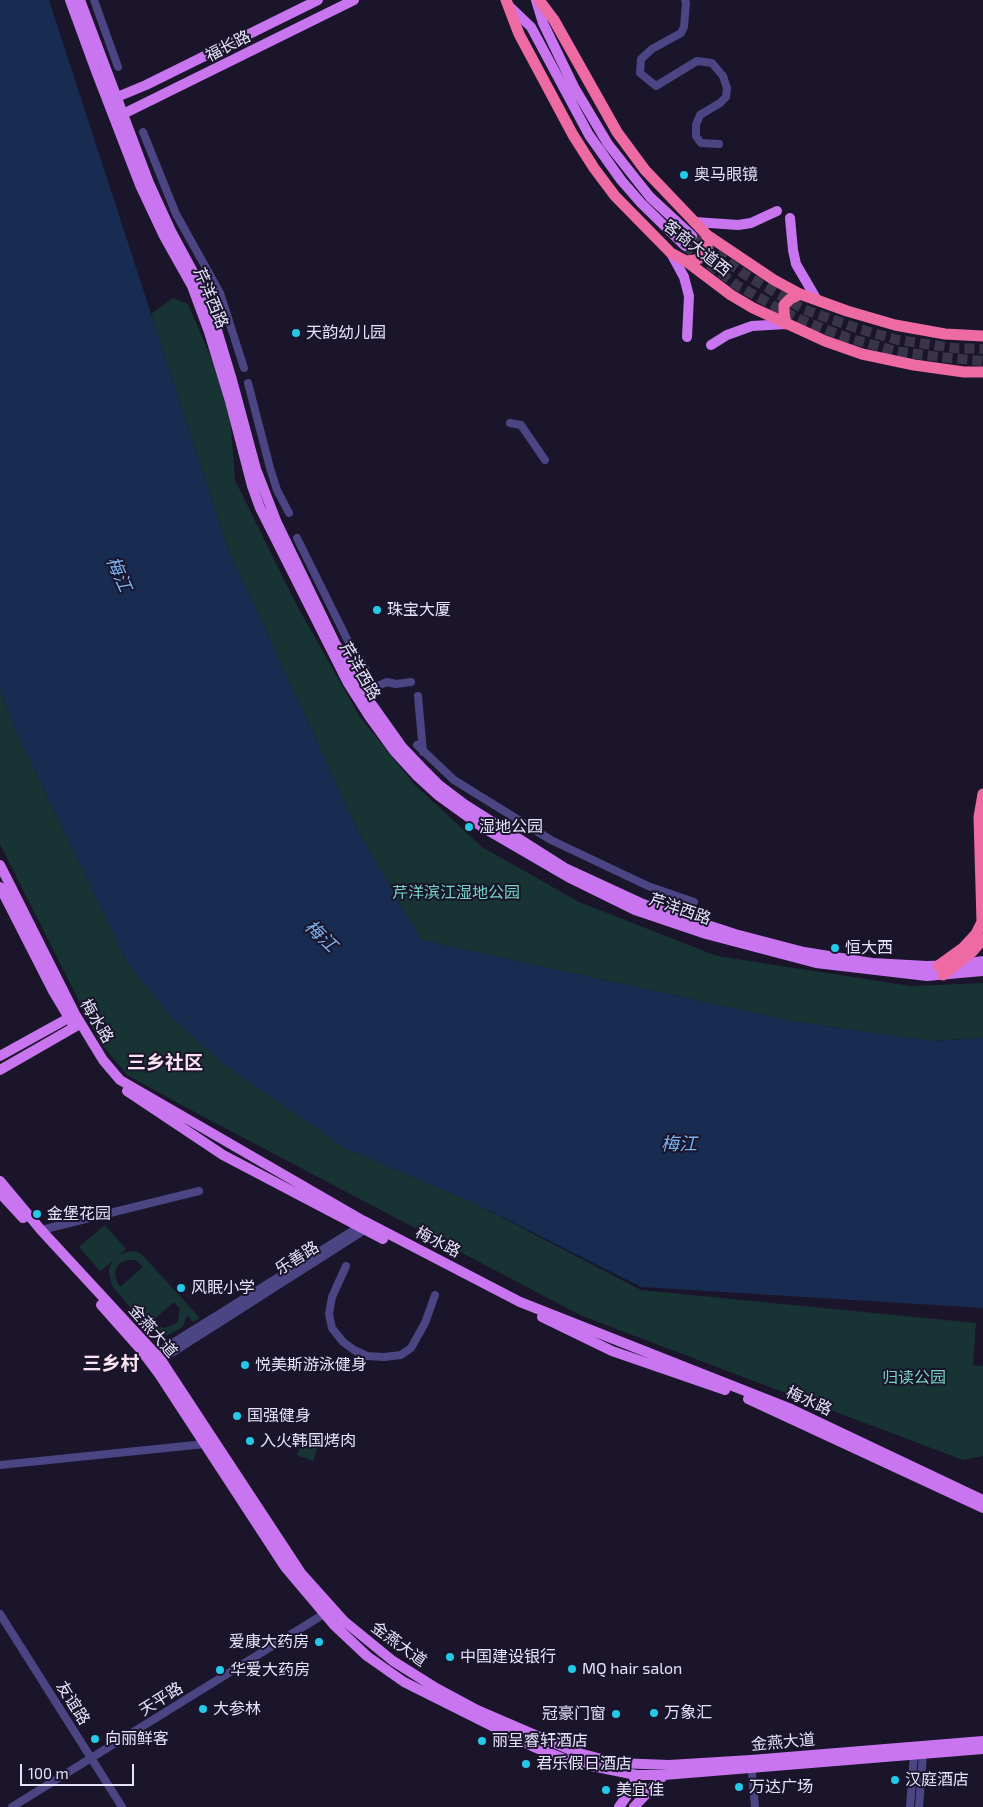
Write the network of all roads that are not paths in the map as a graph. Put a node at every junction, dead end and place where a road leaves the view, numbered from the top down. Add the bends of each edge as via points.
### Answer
1 (70, 0) edge
2 (80, 0) edge
3 (94, 0) edge
4 (318, 0) edge
5 (354, 0) edge
6 (537, 0) edge
7 (685, 0) edge
8 (507, 3) edge
9 (118, 67) dead end
10 (111, 99) junction
11 (118, 116) junction
12 (143, 132) dead end
13 (718, 144) dead end
14 (777, 211) dead end
15 (790, 218) dead end
16 (696, 222) junction
17 (707, 234) junction
18 (692, 236) tunnel mouth
19 (685, 246) tunnel mouth
20 (671, 253) junction
21 (686, 261) junction
22 (800, 294) junction
23 (817, 300) junction
24 (786, 324) junction
25 (983, 336) edge
26 (687, 337) dead end
27 (711, 345) dead end
28 (244, 368) dead end
29 (983, 372) edge
30 (248, 383) dead end
31 (510, 423) dead end
32 (545, 460) dead end
33 (288, 513) dead end
34 (297, 538) dead end
35 (411, 682) dead end
36 (363, 692) junction
37 (418, 696) dead end
38 (417, 746) dead end
39 (423, 752) junction
40 (983, 794) edge
41 (0, 865) edge
42 (0, 887) edge
43 (694, 902) dead end
44 (983, 939) edge
45 (983, 961) edge
46 (957, 965) junction
47 (941, 970) junction
48 (983, 971) edge
49 (72, 1016) junction
50 (78, 1026) junction
51 (0, 1056) edge
52 (0, 1070) edge
53 (0, 1181) edge
54 (199, 1191) dead end
55 (0, 1193) edge
56 (365, 1226) junction
57 (40, 1230) junction
58 (346, 1266) dead end
59 (435, 1296) dead end
60 (158, 1357) junction
61 (205, 1444) junction
62 (0, 1465) edge
63 (983, 1500) edge
64 (983, 1508) edge
65 (0, 1614) edge
66 (324, 1614) junction
67 (983, 1741) edge
68 (983, 1749) edge
69 (918, 1754) junction
70 (92, 1759) junction
71 (752, 1772) dead end
72 (636, 1775) junction
73 (664, 1775) junction
74 (12, 1807) edge
75 (122, 1807) edge
76 (619, 1807) edge
77 (634, 1807) edge
78 (755, 1807) edge
79 (910, 1807) edge
80 (919, 1807) edge

1 - 10 main road, 芹洋西路
2 - 10 main road, 芹洋西路
3 - 9 street
4 - 10 main road, 福长路
5 - 11 main road, 福长路
6 - 16 highway via 554,20 617,132 645,170
6 - 18 main road via 543,23 574,87 608,144 650,197
7 - 13 street via 681,33 641,59 640,73 656,86 697,61 712,62 723,76 726,97 700,116 696,136 701,144
8 - 19 main road via 531,27 585,128 621,180
8 - 20 highway, 客商大道西 via 519,34 573,136 615,196
10 - 11 main road, 芹洋西路
11 - 36 main road, 芹洋西路 via 210,307 265,496 276,523
11 - 47 main road, 芹洋西路 via 151,211 192,286 203,315 252,486 267,525 348,683 390,745 416,775 482,827 568,878 635,910 706,934 816,963 927,976
12 - 28 street via 176,214 220,293
14 - 16 main road via 751,223 738,225
15 - 23 main road via 796,264
16 - 17 highway
17 - 21 highway via 707,250 696,260
17 - 22 highway
20 - 21 highway, 客商大道西
20 - 26 main road via 684,277 689,296
21 - 24 highway, 客商大道西 via 730,295
22 - 23 highway
22 - 24 highway via 784,305
23 - 25 highway via 895,325 945,334
24 - 27 main road via 752,326 726,334
24 - 29 highway, 客商大道西 via 862,354 930,367
30 - 33 street via 270,468
31 - 32 street via 521,425
34 - 36 street via 366,670
35 - 36 street via 387,682
36 - 47 main road, 芹洋西路 via 402,747 439,785 565,868 643,904 735,934 804,952
37 - 39 street
38 - 39 street
39 - 43 street via 454,780 551,840 648,886
40 - 47 highway via 979,817 982,922 976,934
41 - 49 main road, 梅水路
42 - 49 main road, 梅水路 via 53,991
44 - 46 highway
45 - 46 main road
46 - 47 highway
47 - 48 main road, 芹洋西路
49 - 50 main road, 梅水路
49 - 51 main road
50 - 52 main road
50 - 56 main road, 梅水路 via 120,1080
53 - 57 main road, 金燕大道
54 - 57 street
55 - 61 main road, 金燕大道 via 141,1350
56 - 60 street, 乐善路
56 - 63 main road, 梅水路 via 520,1302 791,1408
56 - 64 main road, 梅水路 via 612,1352 745,1397
57 - 60 main road, 金燕大道
58 - 59 street via 332,1296 329,1314 332,1328 343,1342 367,1356 401,1355 411,1348
60 - 67 main road, 金燕大道 via 301,1574 324,1600 393,1661 475,1709 575,1752 616,1762 663,1765
61 - 62 street
61 - 66 main road, 金燕大道 via 285,1567
65 - 70 street, 友谊路
66 - 70 street, 天平路
66 - 72 main road, 金燕大道 via 367,1656 404,1682 534,1747 572,1762
68 - 69 main road, 金燕大道
69 - 73 main road, 金燕大道
69 - 79 street
69 - 80 street
70 - 74 street, 天平路
70 - 75 street, 友谊路
71 - 78 street
72 - 73 main road, 金燕大道
72 - 76 main road via 631,1790
73 - 77 main road

